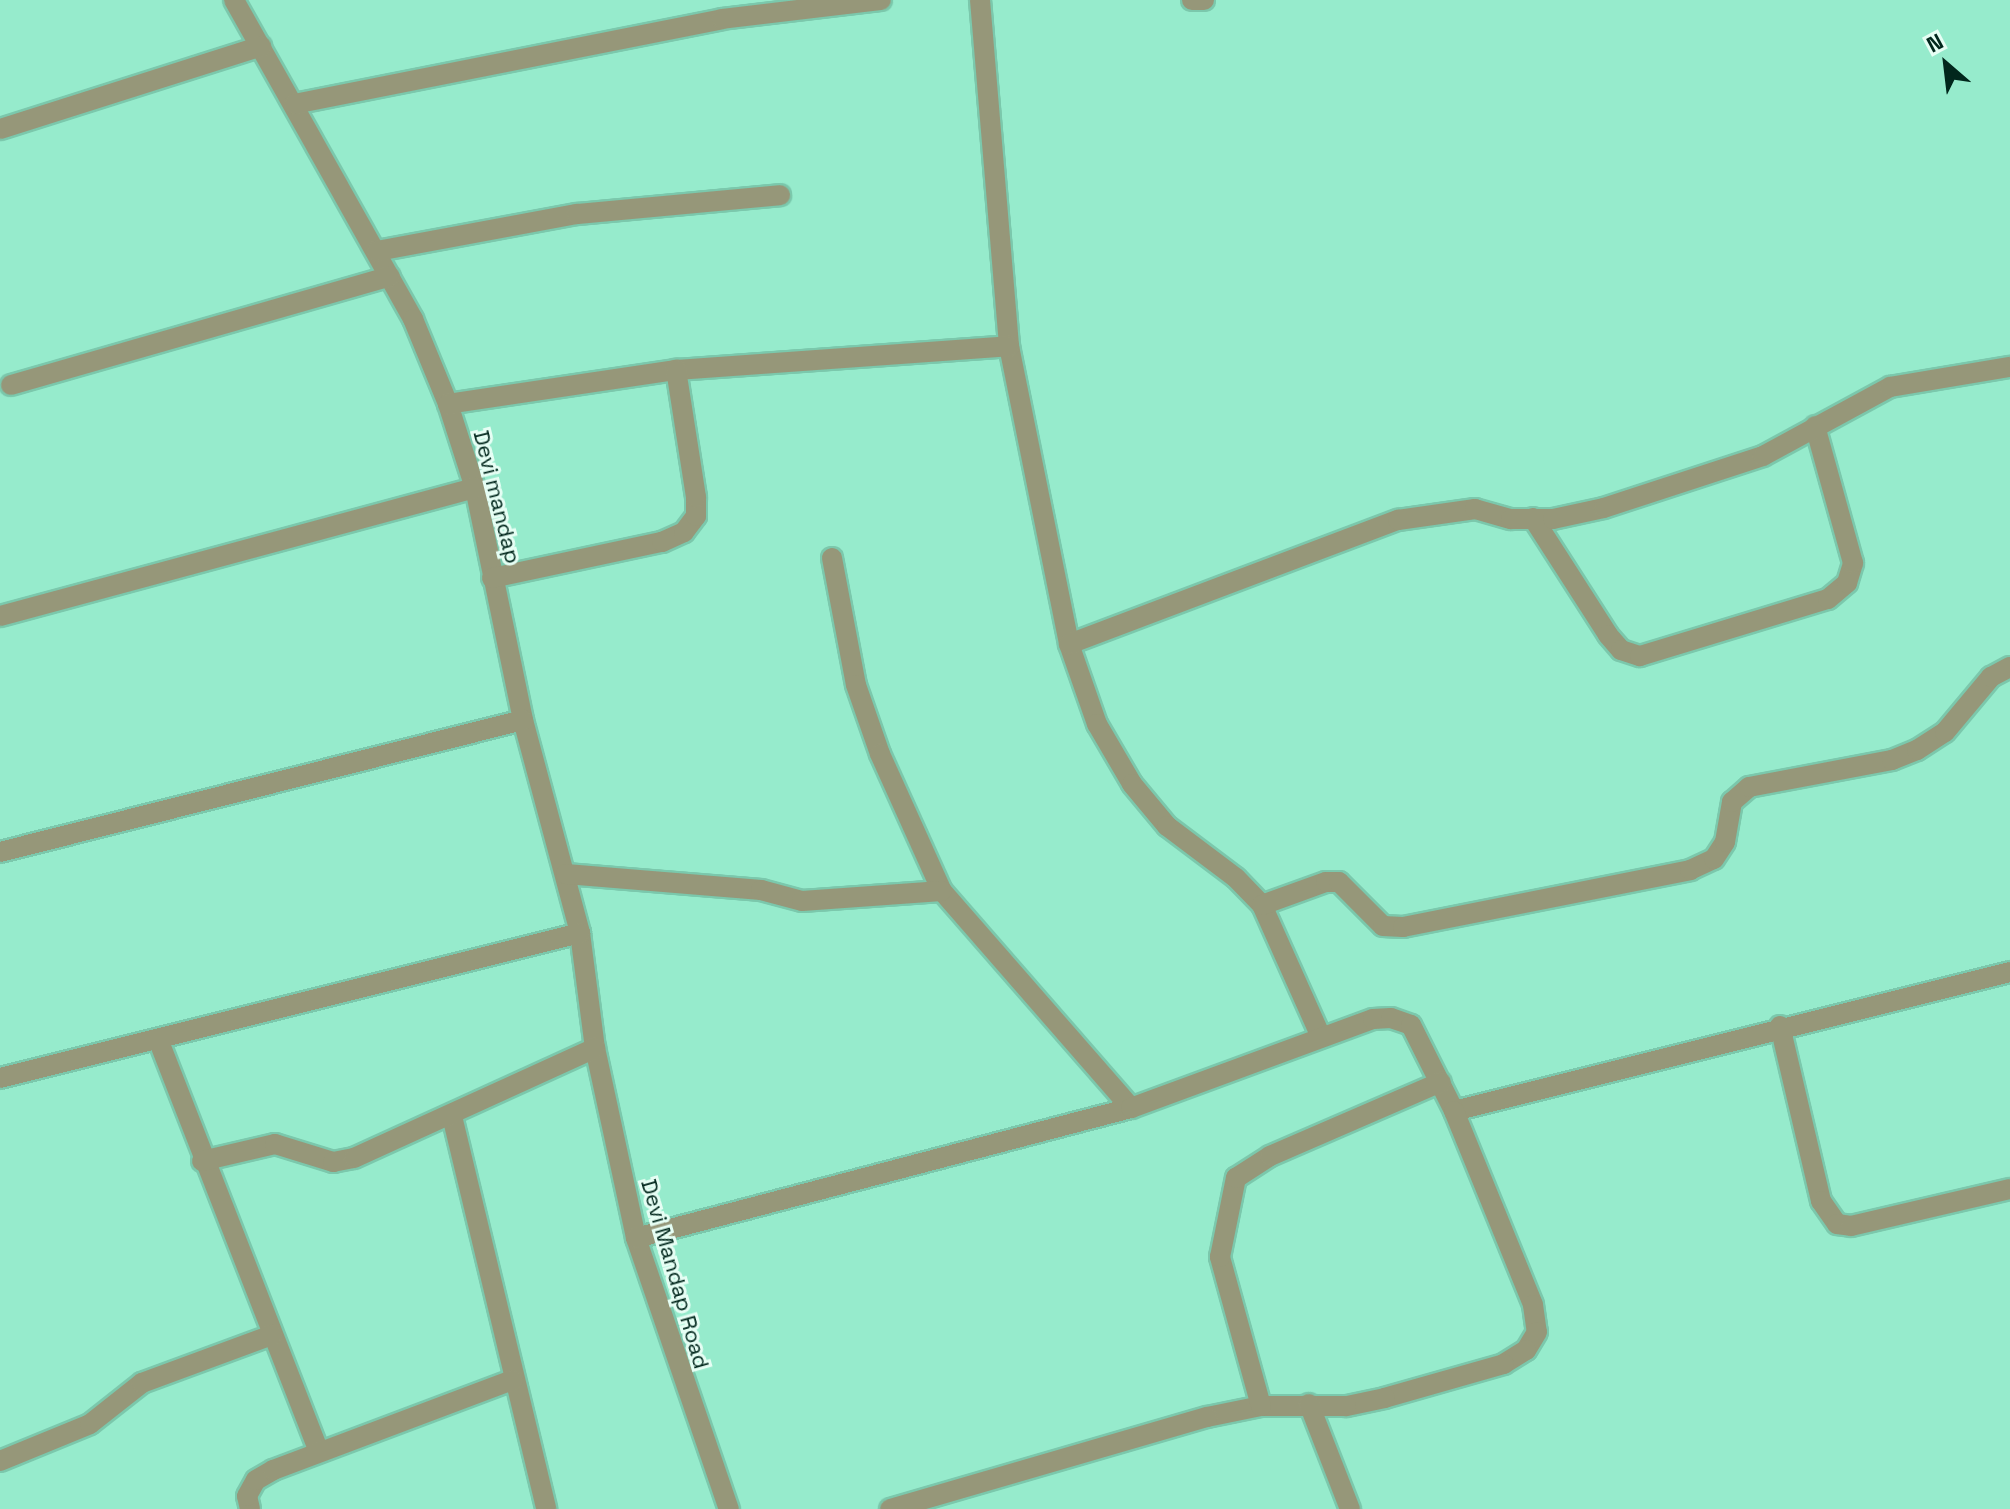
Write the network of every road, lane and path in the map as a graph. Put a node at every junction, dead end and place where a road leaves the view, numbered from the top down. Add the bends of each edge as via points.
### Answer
1 (234, 0) edge
2 (881, 0) edge
3 (980, 0) edge
4 (1192, 0) edge
5 (1204, 0) edge
6 (261, 46) junction
7 (294, 104) junction
8 (0, 129) edge
9 (780, 195) dead end
10 (377, 251) junction
11 (390, 276) junction
12 (1009, 346) junction
13 (2010, 367) edge
14 (676, 370) junction
15 (11, 385) dead end
16 (448, 404) junction
17 (1815, 426) junction
18 (475, 488) junction
19 (1533, 518) junction
20 (832, 558) dead end
21 (492, 578) junction
22 (0, 616) edge
23 (1069, 644) junction
24 (2010, 667) edge
25 (523, 720) junction
26 (0, 852) edge
27 (566, 874) junction
28 (942, 891) junction
29 (1262, 905) junction
30 (580, 933) junction
31 (2010, 972) edge
32 (1780, 1026) junction
33 (1321, 1037) junction
34 (158, 1039) junction
35 (595, 1048) junction
36 (1, 1075) edge
37 (1441, 1082) junction
38 (1131, 1108) junction
39 (1454, 1111) junction
40 (452, 1116) junction
41 (202, 1161) junction
42 (2010, 1189) edge
43 (636, 1238) junction
44 (272, 1335) junction
45 (513, 1380) junction
46 (1309, 1404) junction
47 (1261, 1406) junction
48 (319, 1452) junction
49 (0, 1461) edge
50 (250, 1509) edge
51 (546, 1509) edge
52 (729, 1509) edge
53 (890, 1509) edge
54 (1350, 1509) edge

1 - 6 street, Devi mandap
2 - 7 street via 722,19
3 - 12 street
4 - 5 street
6 - 7 street, Devi mandap
6 - 8 street
7 - 10 street, Devi mandap
9 - 10 street via 577,214
10 - 11 street, Devi mandap
11 - 15 street
11 - 16 street, Devi mandap
12 - 14 street
12 - 23 street
13 - 17 street via 1890,387
14 - 16 street
14 - 21 street via 696,497 696,516 684,532 662,542
16 - 18 street, Devi mandap
17 - 19 street via 1725,471 1604,508
17 - 19 street via 1853,563 1847,583 1828,599 1640,656 1621,650 1608,635
18 - 21 street, Devi mandap
18 - 22 street
19 - 23 street via 1475,509 1398,520
20 - 28 street via 856,685 880,754
21 - 25 street, Devi mandap
23 - 29 street via 1097,724 1132,784 1167,826 1236,878
24 - 29 street via 1991,677 1945,732 1917,750 1892,760 1749,787 1732,802 1725,842 1714,859 1690,870 1403,927 1383,926 1339,882
25 - 26 street
25 - 27 street, Devi mandap
27 - 28 street via 745,888 802,901
27 - 30 street, Devi mandap
28 - 38 street
29 - 33 street
30 - 34 street
30 - 35 street, Devi mandap
31 - 32 street
32 - 39 street
32 - 42 street via 1821,1201 1837,1224 1851,1226
33 - 37 street via 1373,1019 1411,1025
33 - 38 street
34 - 36 street
34 - 41 street
35 - 40 street
35 - 43 street, Devi Mandap Road
37 - 39 street
37 - 47 street via 1270,1156 1236,1178 1220,1257
38 - 43 street
39 - 46 street via 1533,1305 1537,1332 1526,1350 1504,1364 1346,1406
40 - 41 street via 333,1162 275,1144
40 - 45 street
41 - 44 street
43 - 52 street, Devi Mandap Road
44 - 48 street
44 - 49 street via 142,1383 90,1424
45 - 48 street
45 - 51 street
46 - 47 street
46 - 54 street
47 - 53 street
48 - 50 street via 256,1480 247,1496

